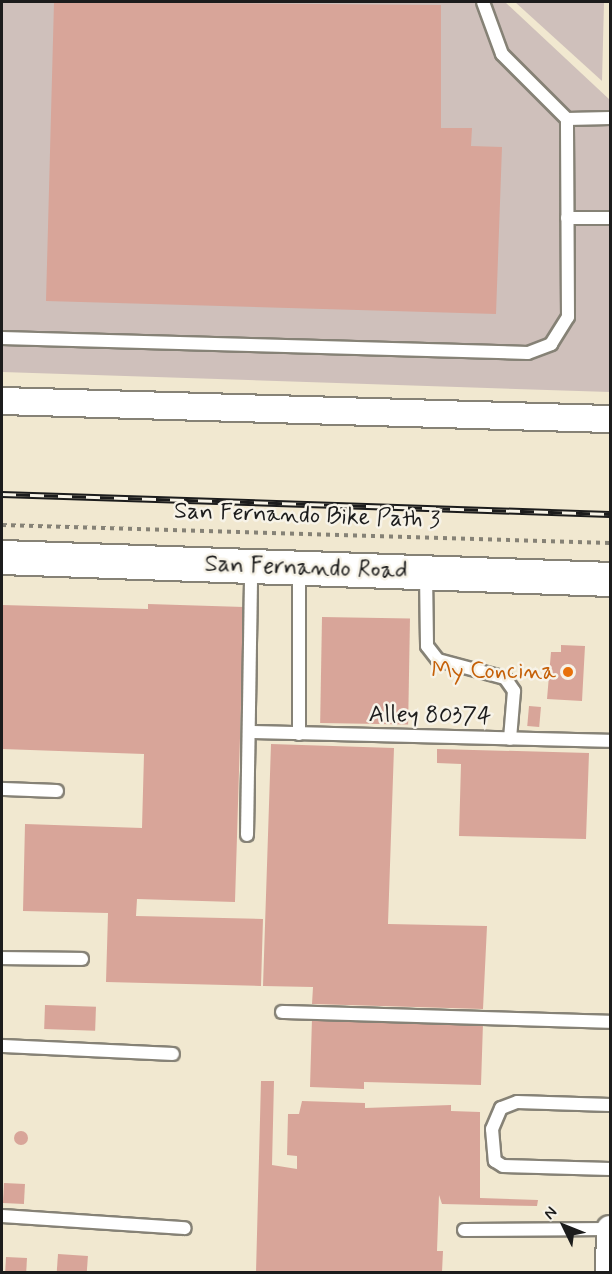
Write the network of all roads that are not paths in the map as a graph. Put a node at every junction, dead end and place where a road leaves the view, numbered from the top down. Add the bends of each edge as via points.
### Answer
1 (483, 2) edge
2 (610, 118) edge
3 (567, 119) junction
4 (567, 218) junction
5 (610, 218) edge
6 (2, 338) edge
7 (2, 401) edge
8 (610, 419) edge
9 (2, 557) edge
10 (251, 566) junction
11 (299, 568) junction
12 (426, 572) junction
13 (610, 579) edge
14 (249, 732) junction
15 (299, 734) junction
16 (510, 739) junction
17 (610, 741) edge
18 (2, 789) edge
19 (57, 791) dead end
20 (247, 835) dead end
21 (2, 958) edge
22 (82, 959) dead end
23 (282, 1012) dead end
24 (610, 1022) edge
25 (2, 1046) edge
26 (173, 1054) dead end
27 (610, 1105) edge
28 (610, 1169) edge
29 (2, 1216) edge
30 (185, 1228) dead end
31 (610, 1229) edge
32 (464, 1230) dead end
33 (609, 1272) edge

1 - 3 lane via 502,54
2 - 3 lane
3 - 4 lane
4 - 5 lane
4 - 6 lane via 568,317 551,344 528,353
7 - 8 street
9 - 10 main road, San Fernando Road
10 - 11 main road, San Fernando Road
10 - 14 lane
11 - 12 main road, San Fernando Road
11 - 15 lane
12 - 13 main road, San Fernando Road
12 - 16 lane via 427,646 438,660 505,678 514,691
14 - 15 lane, Alley 80374
14 - 20 lane
15 - 16 lane, Alley 80374
16 - 17 lane, Alley 80374
18 - 19 lane
21 - 22 lane
23 - 24 lane
25 - 26 lane
27 - 28 lane via 517,1102 501,1108 492,1129 495,1161 503,1166
29 - 30 lane
31 - 32 lane
31 - 33 street

